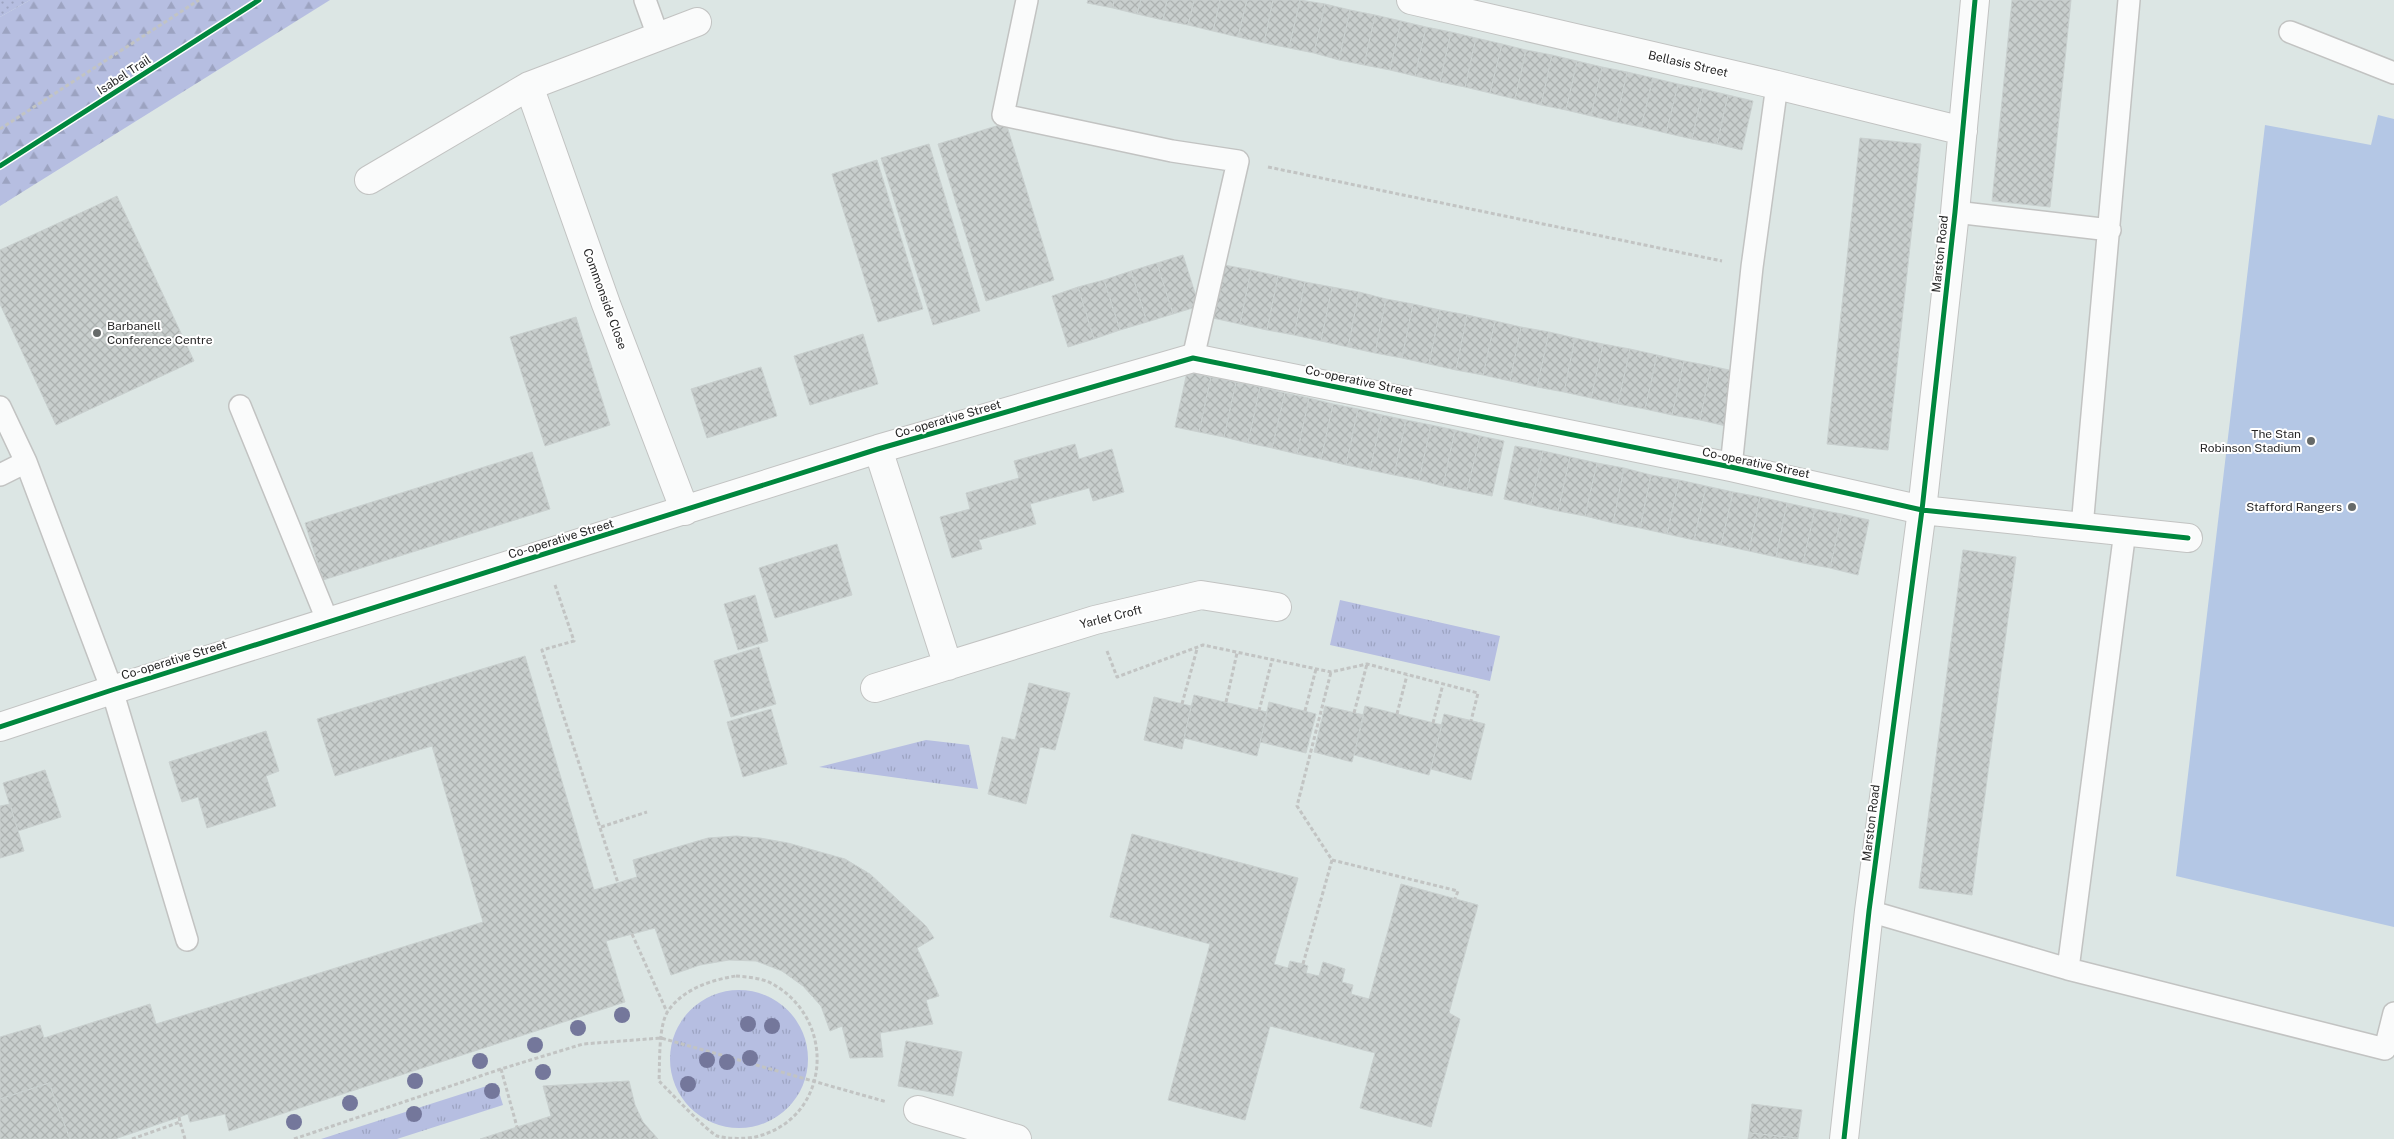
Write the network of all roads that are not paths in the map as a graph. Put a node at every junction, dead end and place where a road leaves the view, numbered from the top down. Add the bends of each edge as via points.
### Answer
1 (645, 0) edge
2 (1026, 0) edge
3 (1411, 0) edge
4 (1975, 0) edge
5 (2129, 0) edge
6 (698, 22) dead end
7 (2290, 32) dead end
8 (658, 36) junction
9 (2394, 73) edge
10 (1778, 85) junction
11 (529, 86) junction
12 (1963, 131) junction
13 (369, 180) dead end
14 (1955, 212) junction
15 (2110, 230) junction
16 (1193, 358) junction
17 (240, 406) dead end
18 (0, 407) edge
19 (878, 449) junction
20 (26, 462) junction
21 (1731, 467) junction
22 (0, 475) edge
23 (1922, 510) junction
24 (685, 511) junction
25 (2082, 527) junction
26 (2125, 531) junction
27 (2188, 538) dead end
28 (1277, 607) dead end
29 (328, 622) junction
30 (948, 666) junction
31 (875, 688) dead end
32 (112, 690) junction
33 (0, 727) edge
34 (1869, 911) junction
35 (187, 940) dead end
36 (2068, 969) junction
37 (2394, 1014) edge
38 (918, 1110) road end
39 (1017, 1139) edge
40 (1844, 1139) edge

1 - 8 lane
2 - 16 lane via 1002,115 1172,151 1238,161
3 - 10 street, Bellasis Street
4 - 12 street, Marston Road
5 - 15 lane
6 - 8 street
7 - 9 lane
8 - 11 street
10 - 12 street, Bellasis Street
10 - 21 lane via 1752,267
11 - 13 street
11 - 24 street, Commonside Close via 606,304
12 - 14 street, Marston Road
14 - 15 lane
14 - 23 street, Marston Road
15 - 25 lane
16 - 19 street, Co-operative Street
16 - 21 street, Co-operative Street
17 - 29 lane
18 - 20 lane
19 - 24 street, Co-operative Street
19 - 30 street
20 - 22 lane
20 - 32 lane
21 - 23 street, Co-operative Street
23 - 25 street
23 - 34 street, Marston Road
24 - 29 street, Co-operative Street
25 - 26 street
26 - 27 street
26 - 36 lane
28 - 30 street, Yarlet Croft via 1201,595 1095,620
29 - 32 street, Co-operative Street
30 - 31 street, Yarlet Croft
32 - 33 street, Co-operative Street
32 - 35 lane
34 - 36 lane
34 - 40 street, Marston Road
36 - 37 lane via 2385,1049
38 - 39 street

